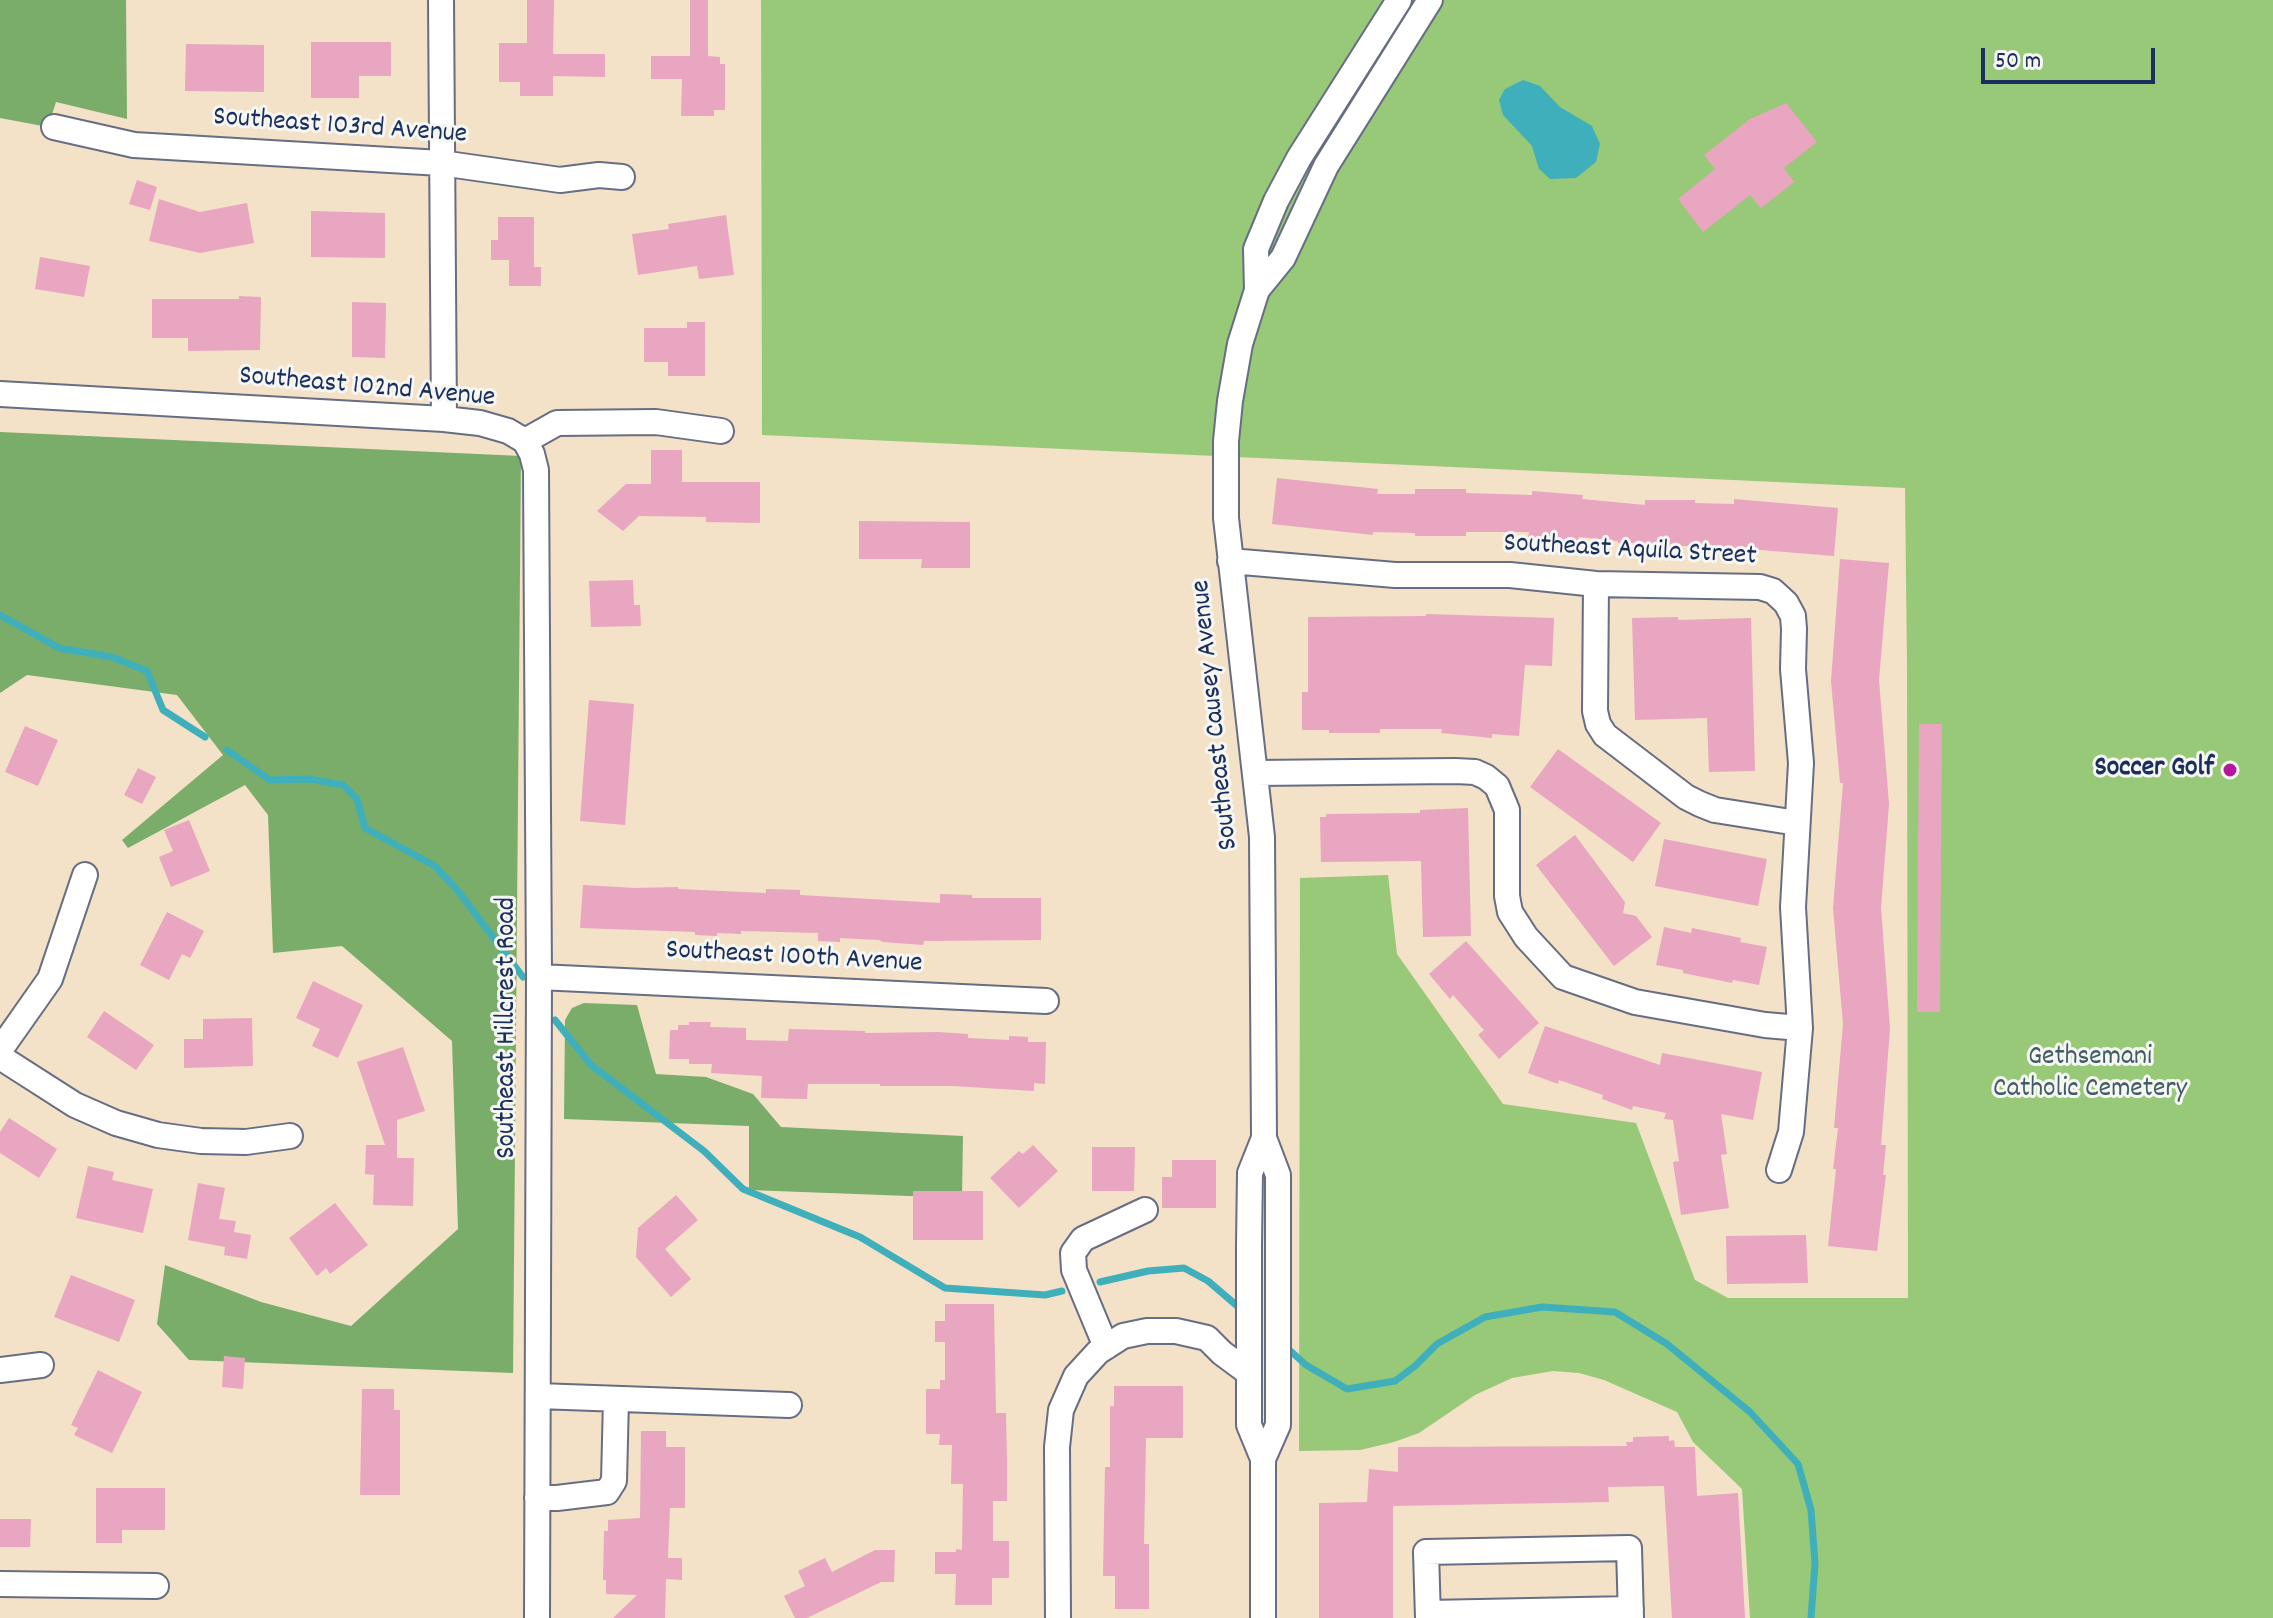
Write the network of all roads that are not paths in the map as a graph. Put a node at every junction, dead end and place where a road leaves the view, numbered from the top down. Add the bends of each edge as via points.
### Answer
1 (441, 0) edge
2 (1399, 0) edge
3 (1430, 0) edge
4 (54, 127) dead end
5 (441, 163) junction
6 (622, 177) dead end
7 (1257, 290) junction
8 (0, 394) edge
9 (444, 419) junction
10 (721, 431) dead end
11 (525, 441) junction
12 (1230, 561) junction
13 (1596, 584) junction
14 (1255, 773) junction
15 (1797, 823) junction
16 (85, 875) dead end
17 (539, 977) junction
18 (1046, 1001) dead end
19 (1800, 1028) junction
20 (0, 1050) edge
21 (0, 1057) edge
22 (290, 1136) dead end
23 (1264, 1138) junction
24 (1779, 1170) dead end
25 (1145, 1210) dead end
26 (1106, 1347) junction
27 (41, 1365) dead end
28 (0, 1370) edge
29 (1249, 1373) junction
30 (538, 1396) junction
31 (616, 1399) junction
32 (789, 1405) dead end
33 (1263, 1459) junction
34 (537, 1498) junction
35 (0, 1584) edge
36 (156, 1586) dead end
37 (1631, 1614) edge
38 (1428, 1615) edge
39 (537, 1618) edge
40 (1058, 1618) edge
41 (1263, 1618) edge

1 - 5 street
2 - 7 street, Southeast Causey Avenue via 1276,201 1256,249
3 - 7 street, Southeast Causey Avenue via 1326,166 1283,258
4 - 5 street, Southeast 103rd Avenue via 134,145
5 - 6 street, Southeast 103rd Avenue via 560,180
5 - 9 street
7 - 12 street, Southeast Causey Avenue via 1230,401 1225,484
8 - 9 street, Southeast 102nd Avenue
9 - 11 street, Southeast 102nd Avenue via 480,423
10 - 11 street, Southeast 102nd Avenue via 656,422 557,423
11 - 17 street, Southeast Hillcrest Road via 536,470
12 - 13 street, Southeast Aquila Street
12 - 14 street, Southeast Causey Avenue
13 - 15 street via 1595,711 1605,735 1700,804
13 - 15 street, Southeast Aquila Street via 1760,587 1786,603 1793,616 1801,763
14 - 19 street via 1455,771 1486,777 1497,786 1507,810 1510,912 1563,977 1635,1002
14 - 23 street, Southeast Causey Avenue via 1264,897
15 - 19 street, Southeast Aquila Street via 1793,907
16 - 20 street via 50,979
17 - 18 street, Southeast 100th Avenue
17 - 30 street, Southeast Hillcrest Road
19 - 24 street, Southeast Aquila Street via 1791,1132
21 - 22 street via 75,1105 158,1135 246,1142
23 - 29 street, Southeast Causey Avenue via 1250,1173
23 - 33 street, Southeast Causey Avenue via 1278,1175 1278,1425
25 - 26 street via 1083,1239 1073,1253 1074,1270
26 - 29 street via 1123,1336 1176,1331 1207,1338
26 - 40 street via 1076,1376 1061,1410
27 - 28 street
29 - 33 street, Southeast Causey Avenue via 1249,1425
30 - 31 street
30 - 34 street, Southeast Hillcrest Road
31 - 32 street
31 - 34 street via 614,1481 607,1492
33 - 41 street, Southeast Causey Avenue
34 - 39 street, Southeast Hillcrest Road
35 - 36 street
37 - 38 street
37 - 38 street via 1629,1548 1426,1552

